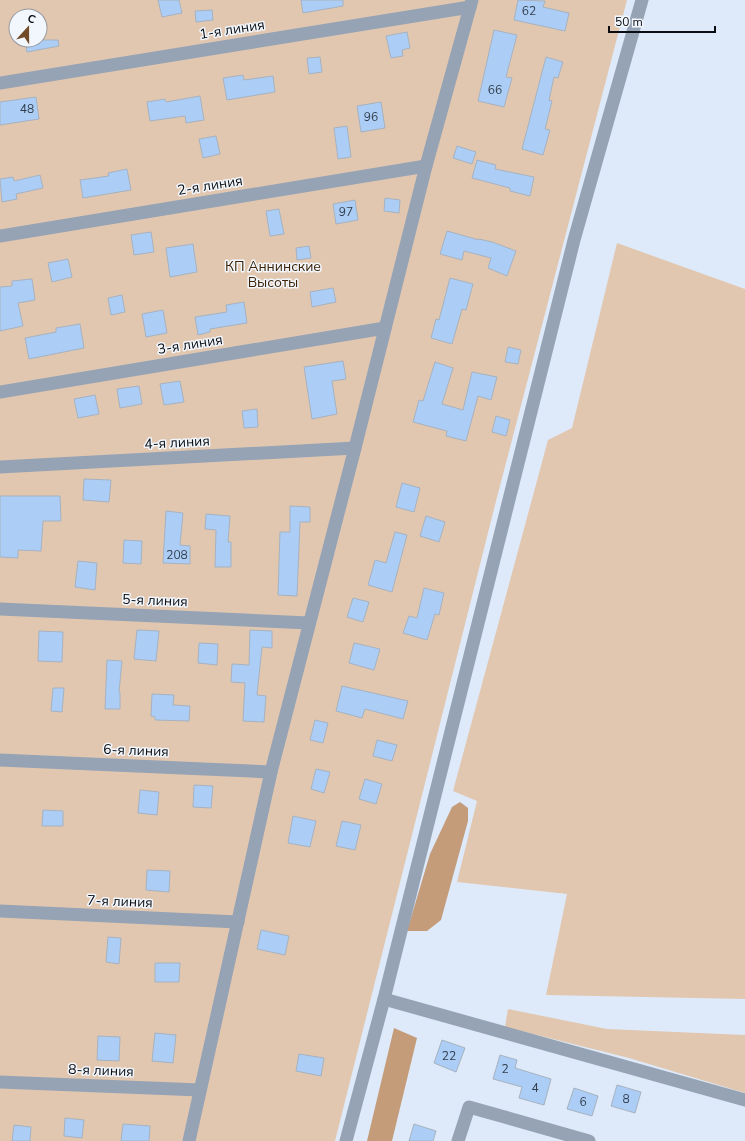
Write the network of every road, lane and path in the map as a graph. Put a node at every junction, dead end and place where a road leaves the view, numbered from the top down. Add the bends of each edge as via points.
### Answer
1 (642, 0) edge
2 (471, 4) edge
3 (0, 83) edge
4 (426, 166) junction
5 (0, 236) edge
6 (385, 328) junction
7 (0, 392) edge
8 (355, 448) junction
9 (0, 468) edge
10 (0, 609) edge
11 (309, 623) junction
12 (0, 760) edge
13 (271, 772) junction
14 (0, 912) edge
15 (238, 922) junction
16 (384, 999) junction
17 (0, 1082) edge
18 (200, 1090) junction
19 (745, 1100) edge
20 (189, 1141) edge
21 (346, 1141) edge
22 (458, 1141) edge
23 (589, 1141) edge

1 - 16 street via 574,240
2 - 3 street, 1-я линия
2 - 4 street
4 - 5 street, 2-я линия
4 - 6 street
6 - 7 street, 3-я линия
6 - 8 street
8 - 9 street, 4-я линия
8 - 11 street
10 - 11 street, 5-я линия
11 - 13 street
12 - 13 street, 6-я линия
13 - 15 street
14 - 15 street, 7-я линия
15 - 18 street
16 - 19 street
16 - 21 street
17 - 18 street, 8-я линия
18 - 20 street
22 - 23 street via 469,1107

